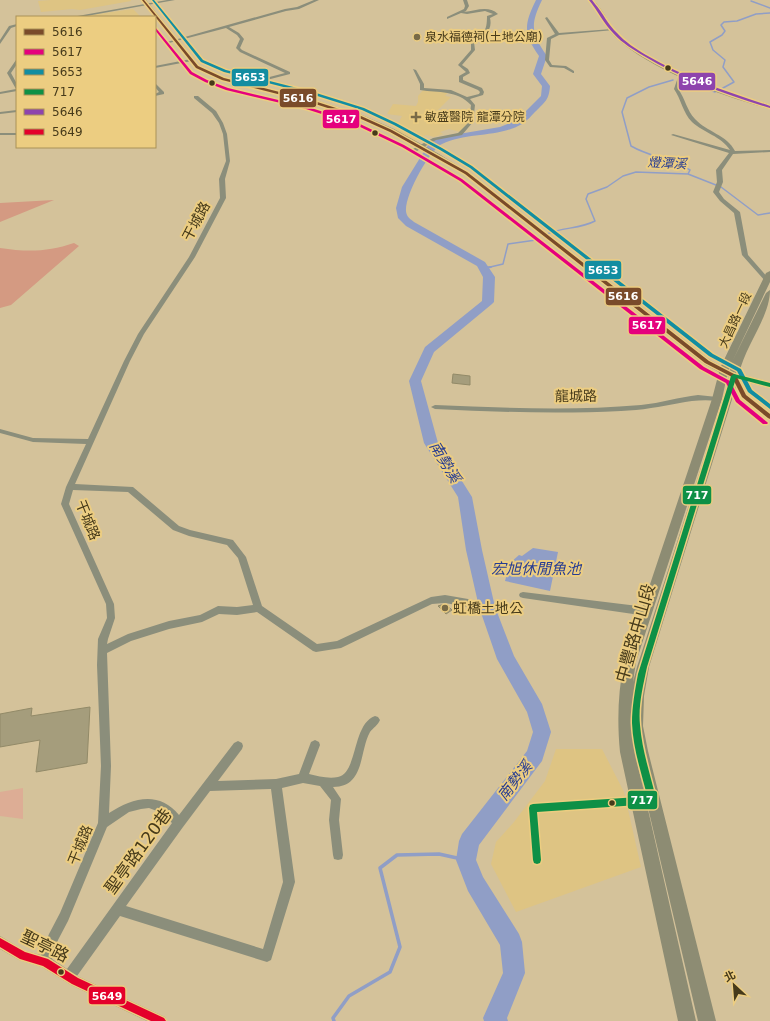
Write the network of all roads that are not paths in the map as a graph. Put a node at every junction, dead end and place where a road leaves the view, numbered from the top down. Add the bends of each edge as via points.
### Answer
1 (137, 0) edge
2 (173, 0) edge
3 (317, 0) edge
4 (465, 0) edge
5 (590, 0) edge
6 (143, 4) edge
7 (463, 12) junction
8 (79, 16) edge
9 (149, 16) edge
10 (152, 16) edge
11 (448, 18) dead end
12 (547, 18) dead end
13 (158, 24) edge
14 (16, 25) edge
15 (227, 27) junction
16 (612, 30) junction
17 (558, 34) junction
18 (172, 41) junction
19 (0, 43) edge
20 (188, 61) junction
21 (16, 62) edge
22 (156, 66) edge
23 (414, 70) dead end
24 (574, 72) dead end
25 (680, 75) junction
26 (156, 85) edge
27 (245, 85) junction
28 (16, 87) edge
29 (16, 89) edge
30 (0, 93) edge
31 (156, 95) edge
32 (196, 97) dead end
33 (467, 98) junction
34 (770, 107) edge
35 (16, 110) edge
36 (0, 113) edge
37 (0, 134) edge
38 (16, 134) edge
39 (673, 134) dead end
40 (420, 150) junction
41 (770, 151) edge
42 (733, 152) junction
43 (768, 276) edge
44 (770, 293) edge
45 (727, 375) junction
46 (770, 385) edge
47 (717, 399) junction
48 (435, 407) dead end
49 (770, 417) edge
50 (0, 431) edge
51 (92, 442) junction
52 (70, 487) junction
53 (523, 595) dead end
54 (468, 603) dead end
55 (258, 608) junction
56 (647, 612) junction
57 (103, 651) junction
58 (375, 720) dead end
59 (315, 745) dead end
60 (238, 746) dead end
61 (303, 778) junction
62 (323, 782) junction
63 (276, 784) junction
64 (208, 786) junction
65 (103, 823) junction
66 (179, 823) junction
67 (338, 855) dead end
68 (117, 909) junction
69 (0, 942) edge
70 (45, 962) junction
71 (69, 977) junction
72 (161, 1021) edge
73 (687, 1021) edge
74 (707, 1021) edge

1 - 6 main road
2 - 6 street
3 - 15 street via 298,8
4 - 7 street via 467,8
5 - 16 main road via 597,6
6 - 8 street
6 - 9 main road
6 - 10 main road
7 - 11 street
7 - 33 street via 490,10 496,14 488,17 485,34 472,42 473,50 460,65 468,73 461,76 461,81 482,92 481,95
12 - 17 street
13 - 18 main road
14 - 19 street via 10,27
15 - 18 street
15 - 27 street via 242,39 238,48 241,51 288,73
16 - 17 street
16 - 25 main road via 644,55
17 - 24 street via 549,38 547,60 551,66
18 - 20 main road
20 - 22 street
20 - 27 main road via 208,75
20 - 40 main road via 190,68 219,83 340,114
21 - 28 street via 9,73
23 - 33 street via 422,89 451,91
25 - 34 main road
25 - 42 street via 676,89 682,96 688,113 698,124 723,139
26 - 31 street via 162,93
27 - 40 main road via 373,122
29 - 30 street
32 - 51 street, 干城路 via 214,112 222,123 225,134 228,161 222,179 223,198 192,257 141,334 108,400
33 - 40 street via 473,105 471,122 460,134 435,138
35 - 36 street
37 - 38 street
39 - 42 street
40 - 45 main road via 515,216 700,364
41 - 42 street
42 - 43 street via 718,170 719,186 716,192 737,212 745,255
43 - 45 main road, 大昌路一段
44 - 45 main road, 大昌路一段 via 737,362
45 - 46 main road
45 - 47 main road, 中豐路中山段
45 - 49 street via 744,396
45 - 74 main road, 中豐路中山段 via 729,396 643,667 637,696 636,726
47 - 48 street, 龍城路 via 705,396 643,407 590,410
47 - 56 main road, 中豐路中山段
50 - 51 street via 33,440
51 - 52 street, 干城路
52 - 55 street via 130,489 176,528 230,542 242,557
52 - 57 street, 干城路 via 65,504 67,510 110,604 111,618 103,639
53 - 56 street
54 - 55 street via 445,599 431,601 338,645 316,648
55 - 57 street via 218,610 202,618 128,638
56 - 73 main road, 中豐路中山段 via 630,662 624,694 624,723 627,752
57 - 65 street, 干城路 via 106,766
58 - 62 street via 366,730 351,775 340,782
59 - 61 street
60 - 64 street, 聖亭路120巷
61 - 62 street
61 - 63 street
62 - 67 street via 336,799 334,820
63 - 64 street
63 - 68 street via 289,882 267,956
64 - 66 street, 聖亭路120巷
65 - 66 street via 137,803 161,807
65 - 70 street, 干城路
66 - 68 street, 聖亭路120巷
68 - 71 street, 聖亭路120巷
69 - 70 street, 聖亭路 via 24,956
70 - 71 street, 聖亭路
71 - 72 street, 聖亭路

